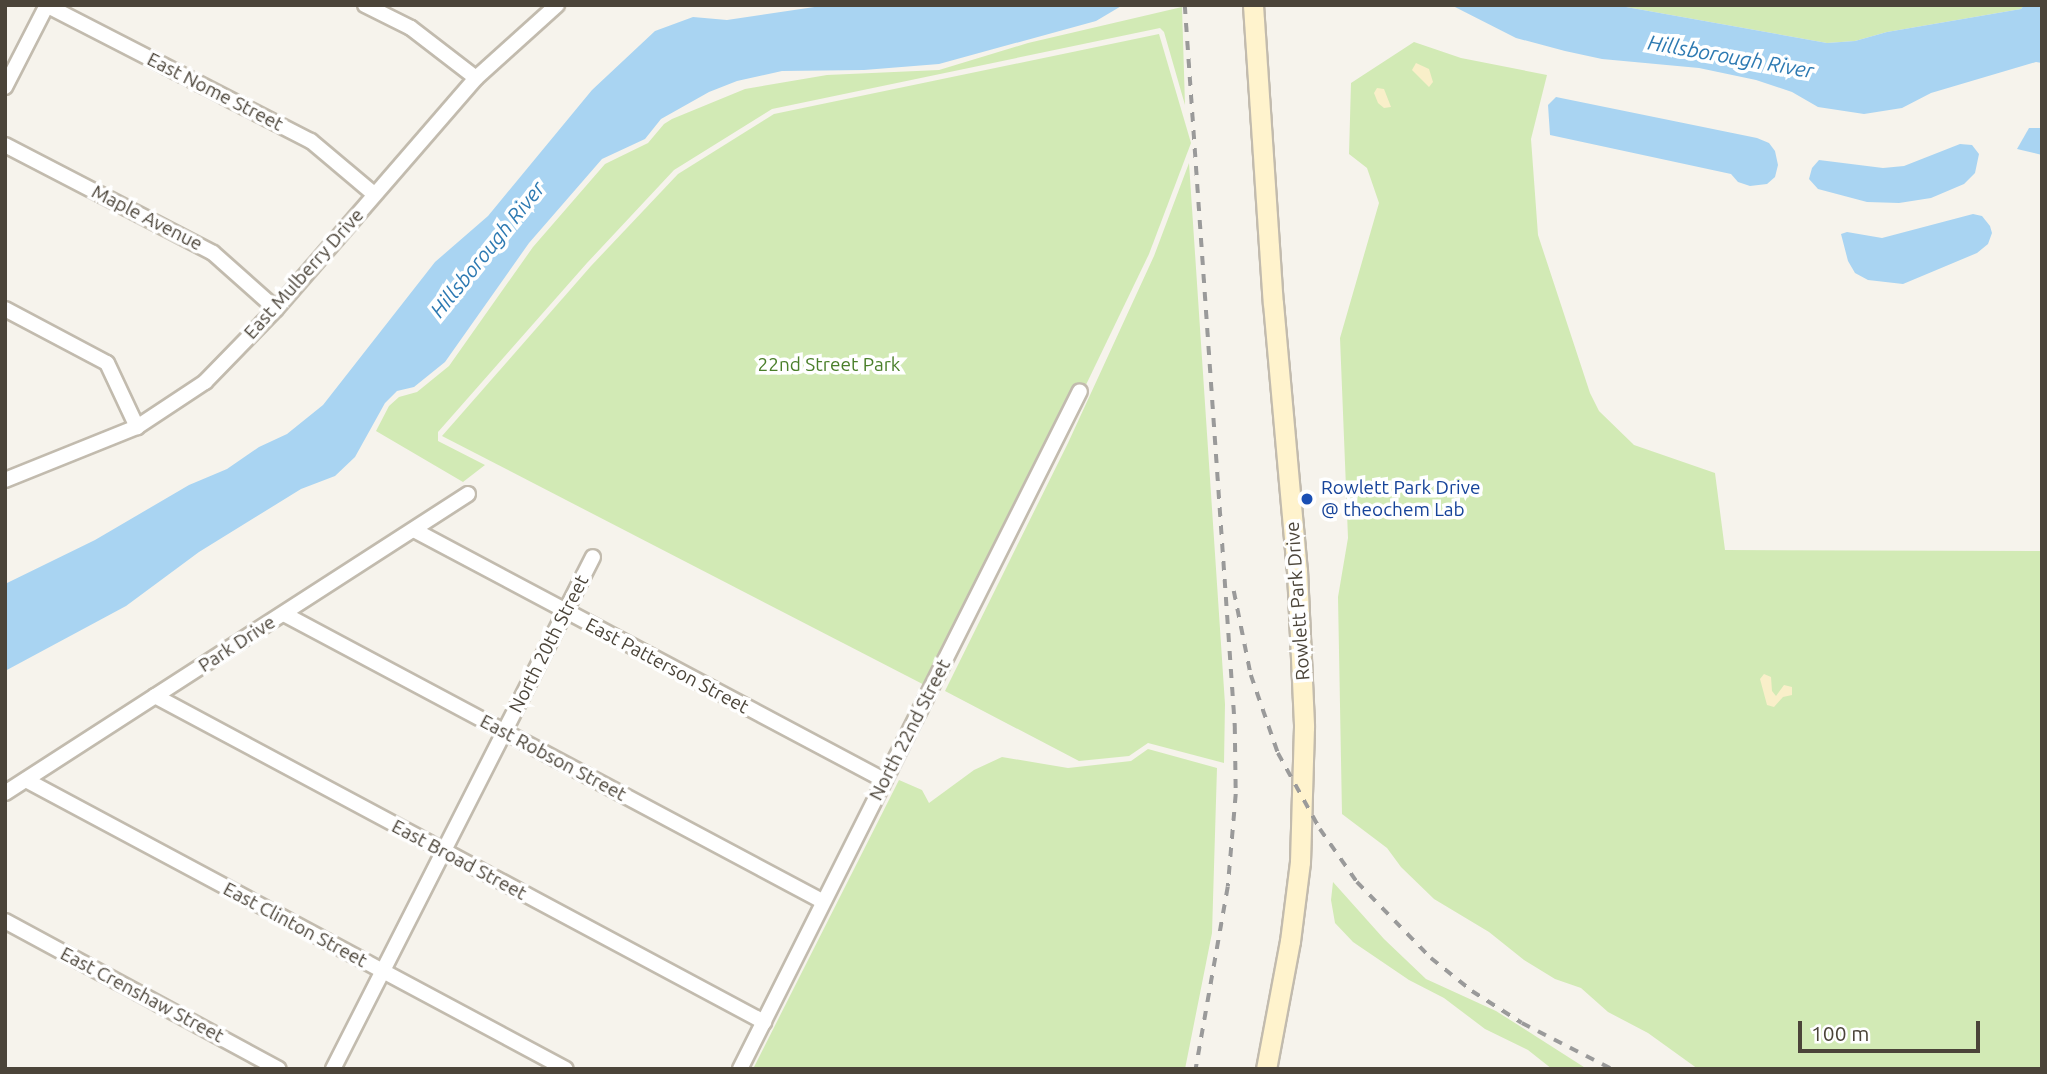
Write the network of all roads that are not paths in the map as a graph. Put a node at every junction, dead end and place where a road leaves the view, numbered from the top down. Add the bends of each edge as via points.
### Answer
1 (47, 5) edge
2 (365, 5) edge
3 (557, 5) edge
4 (1254, 5) edge
5 (476, 78) junction
6 (5, 87) edge
7 (5, 145) edge
8 (374, 194) junction
9 (5, 309) edge
10 (276, 309) junction
11 (1080, 391) dead end
12 (137, 427) junction
13 (5, 480) edge
14 (468, 494) dead end
15 (414, 530) junction
16 (593, 557) dead end
17 (565, 612) junction
18 (284, 614) junction
19 (155, 696) junction
20 (504, 732) junction
21 (26, 780) junction
22 (884, 780) junction
23 (5, 793) edge
24 (443, 851) junction
25 (822, 901) junction
26 (5, 921) edge
27 (382, 971) junction
28 (764, 1021) junction
29 (279, 1069) edge
30 (333, 1069) edge
31 (566, 1069) edge
32 (740, 1069) edge
33 (1266, 1069) edge

1 - 6 street
1 - 8 street, East Nome Street via 311,141
2 - 5 street via 411,29
3 - 5 street, East Mulberry Drive
4 - 33 street, Rowlett Park Drive via 1273,303 1297,570 1304,727 1300,862
5 - 8 street, East Mulberry Drive
7 - 10 street, Maple Avenue via 213,253
8 - 10 street, East Mulberry Drive
9 - 12 street via 107,363
10 - 12 street, East Mulberry Drive via 205,382
11 - 22 street, North 22nd Street
12 - 13 street, East Mulberry Drive
14 - 15 street, Park Drive
15 - 17 street, East Patterson Street
15 - 18 street, Park Drive
16 - 17 street, North 20th Street
17 - 20 street, North 20th Street
17 - 22 street, East Patterson Street
18 - 19 street, Park Drive
18 - 20 street, East Robson Street
19 - 21 street, Park Drive
19 - 24 street, East Broad Street
20 - 24 street, North 20th Street
20 - 25 street, East Robson Street
21 - 23 street, Park Drive
21 - 27 street, East Clinton Street
22 - 25 street, North 22nd Street
24 - 27 street, North 20th Street
24 - 28 street, East Broad Street
25 - 28 street, North 22nd Street
26 - 29 street, East Crenshaw Street
27 - 30 street, North 20th Street
27 - 31 street, East Clinton Street
28 - 32 street, North 22nd Street

